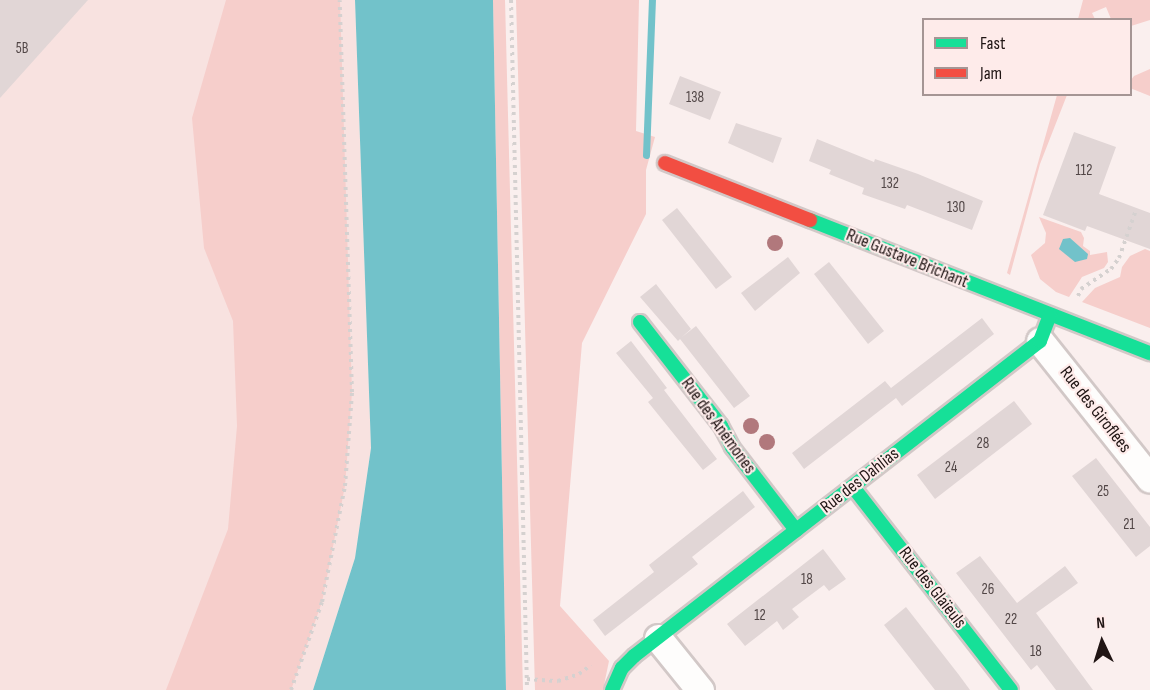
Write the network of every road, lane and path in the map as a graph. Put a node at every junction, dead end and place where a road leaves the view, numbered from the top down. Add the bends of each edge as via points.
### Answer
1 (340, 0) edge
2 (511, 0) edge
3 (665, 163) dead end
4 (1136, 210) dead end
5 (1050, 315) junction
6 (640, 322) dead end
7 (1066, 322) junction
8 (1040, 341) junction
9 (1150, 353) edge
10 (1150, 479) edge
11 (853, 487) junction
12 (796, 530) junction
13 (658, 638) junction
14 (598, 661) dead end
15 (527, 679) junction
16 (291, 690) edge
17 (527, 690) edge
18 (612, 690) edge
19 (700, 690) edge
20 (1011, 690) edge

1 - 16 path via 351,404 345,486 322,602
2 - 15 path
3 - 5 street, Rue Gustave Brichant
4 - 7 path via 1119,258 1111,269 1081,289
5 - 7 street, Rue Gustave Brichant
5 - 8 street
6 - 12 street, Rue des Anémones
7 - 9 street, Rue Gustave Brichant
8 - 10 street, Rue des Giroflées
8 - 11 street, Rue des Dahlias
11 - 12 street, Rue des Dahlias
11 - 20 street, Rue des Glaïeuls
12 - 13 street, Rue des Dahlias
13 - 18 street, Rue des Dahlias via 622,668
13 - 19 street
14 - 15 path via 579,674 558,681
15 - 17 path

